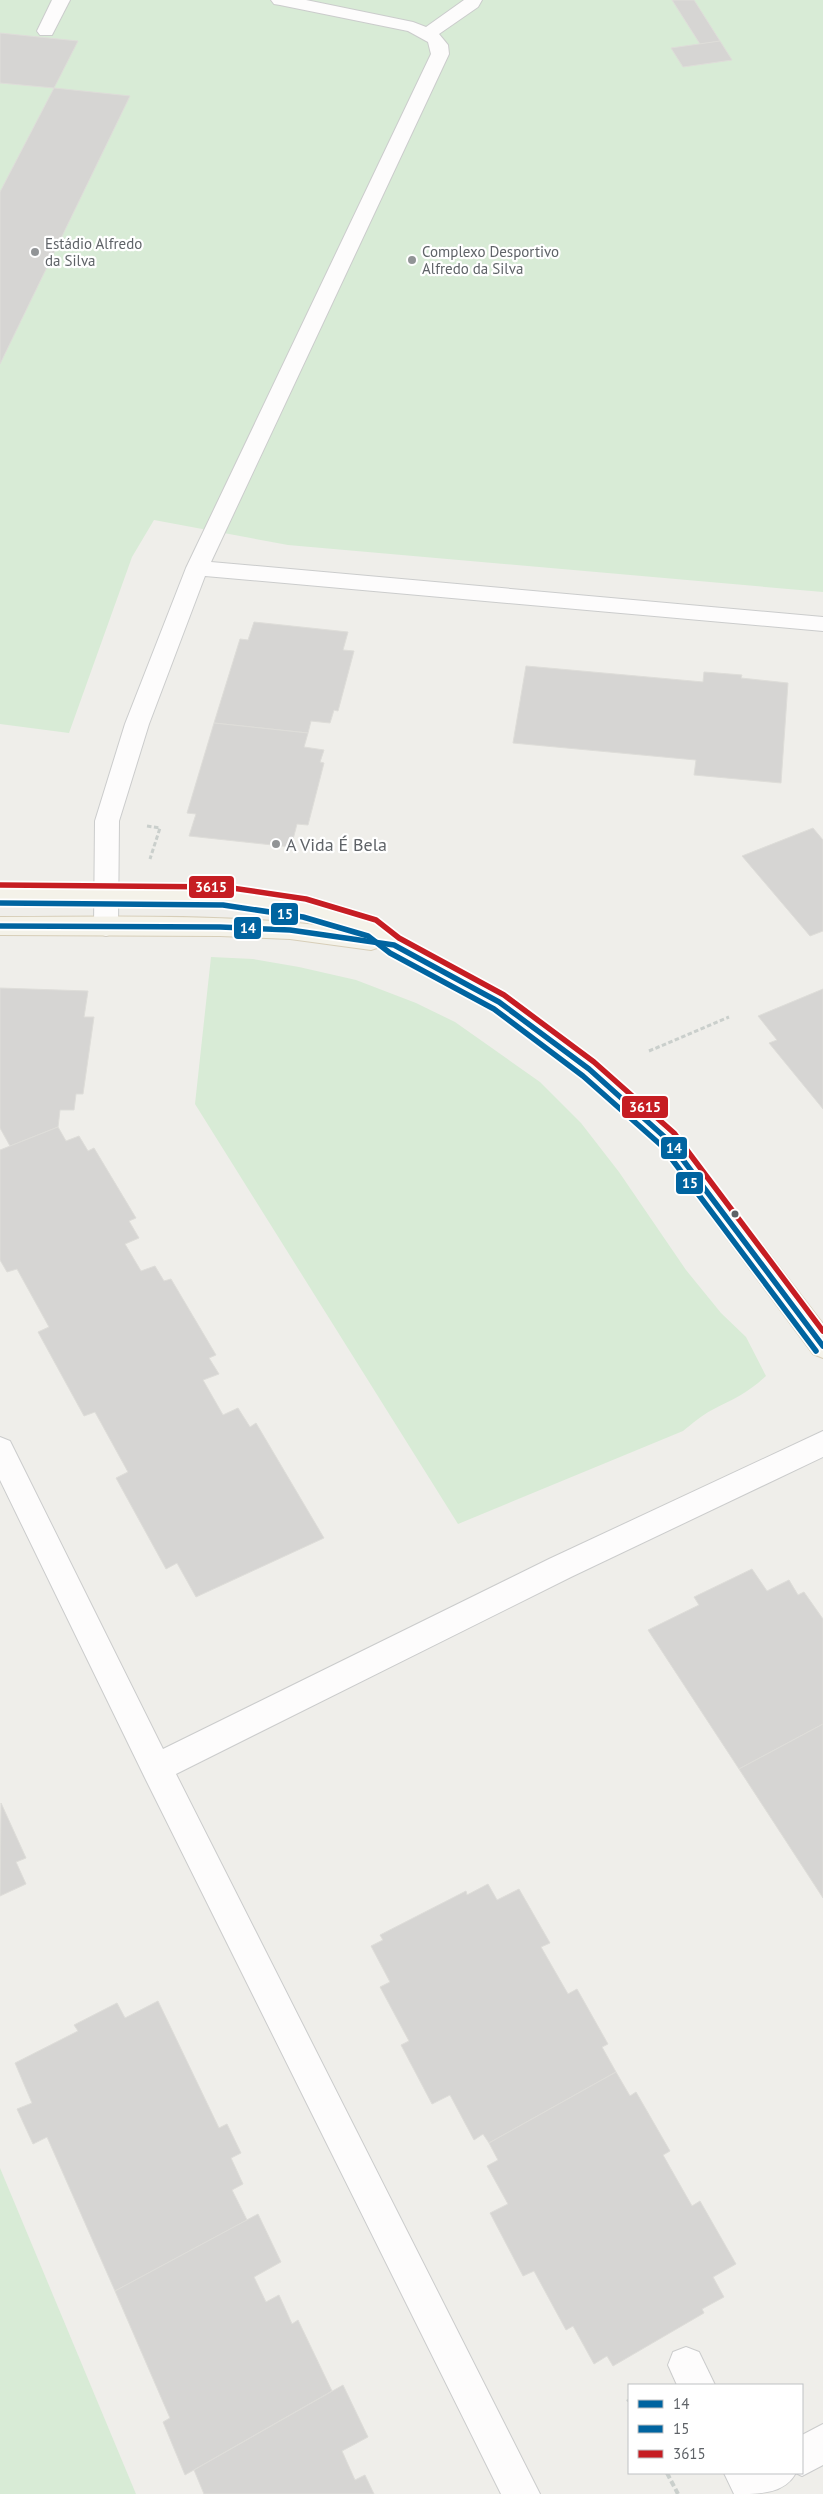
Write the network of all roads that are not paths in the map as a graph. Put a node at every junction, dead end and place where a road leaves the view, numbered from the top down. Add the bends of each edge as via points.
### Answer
1 (61, 0) edge
2 (280, 0) edge
3 (474, 0) edge
4 (46, 31) dead end
5 (430, 35) junction
6 (197, 568) junction
7 (823, 624) edge
8 (0, 894) edge
9 (106, 895) junction
10 (0, 926) edge
11 (106, 927) junction
12 (394, 945) junction
13 (823, 1346) edge
14 (823, 1443) edge
15 (0, 1450) edge
16 (156, 1768) junction
17 (823, 2443) edge
18 (803, 2456) edge
19 (744, 2474) edge
20 (775, 2474) edge
21 (521, 2494) edge

1 - 4 street
2 - 5 street via 403,24
3 - 5 street
5 - 6 street via 440,48 437,64
6 - 7 street
6 - 9 street via 137,724 106,821
8 - 9 main road
9 - 11 street
9 - 12 main road via 224,896 305,908 372,928
10 - 11 main road
11 - 12 main road via 290,930
12 - 13 main road via 499,1002 589,1069 668,1140
14 - 16 street via 618,1540
15 - 16 street
16 - 21 street
17 - 18 street
19 - 20 street via 752,2489

